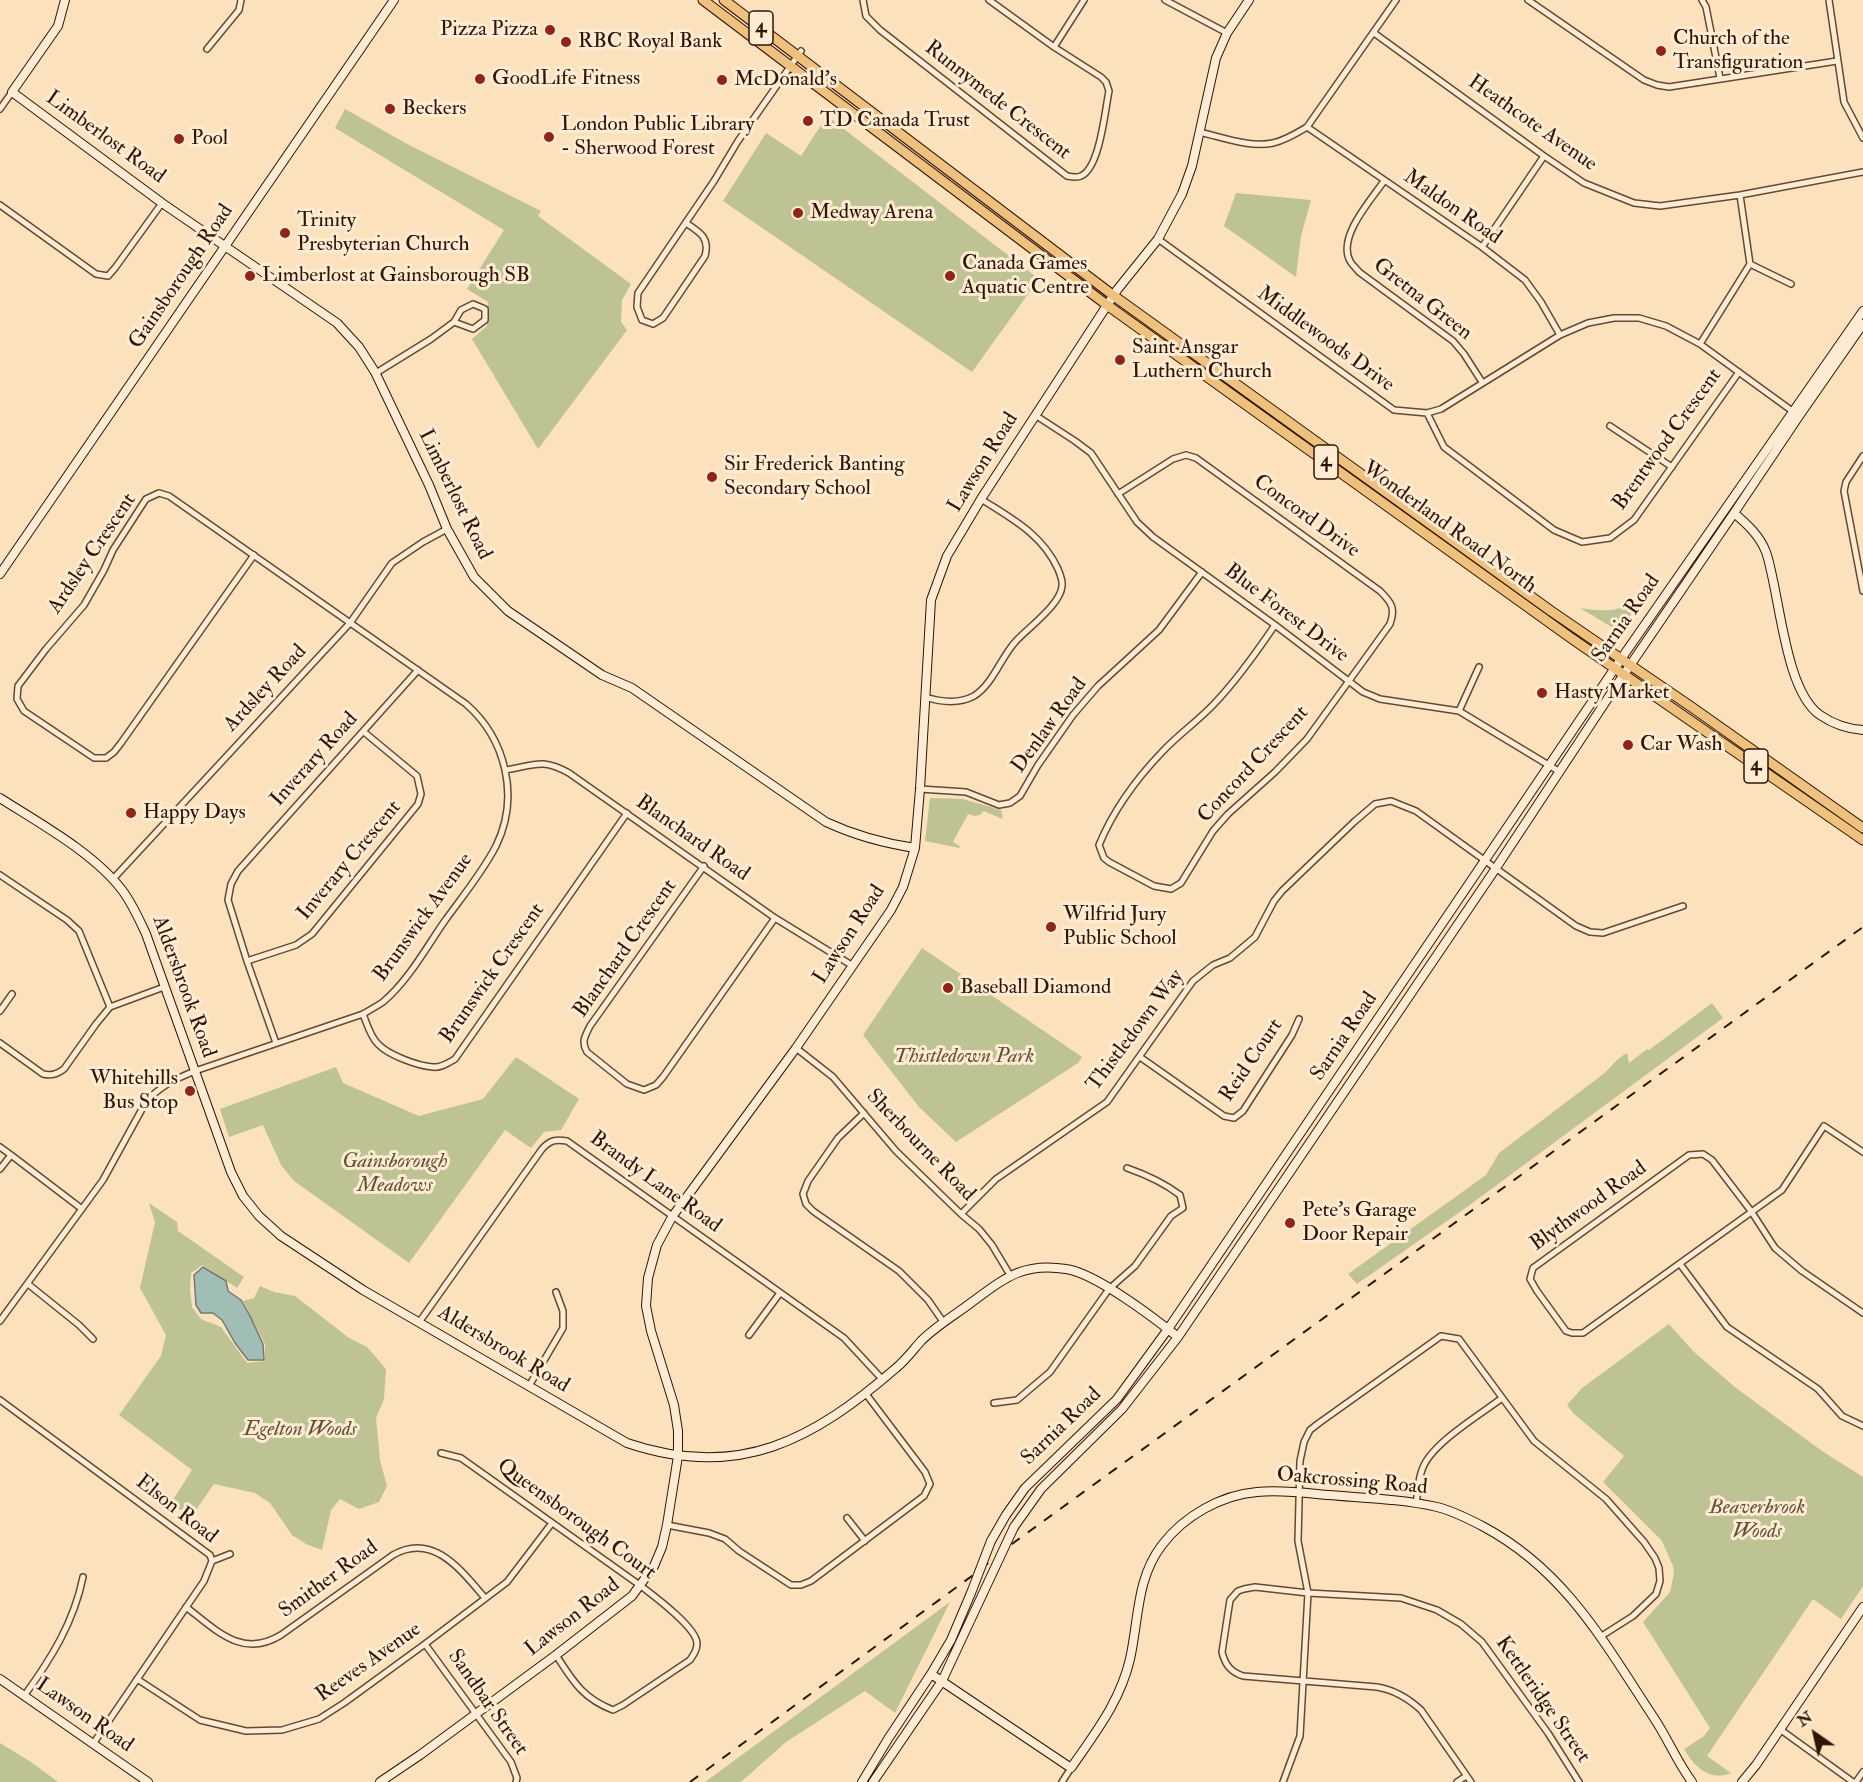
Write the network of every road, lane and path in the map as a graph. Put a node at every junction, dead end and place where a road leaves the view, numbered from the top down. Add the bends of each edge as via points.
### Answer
1 (65, 0) edge
2 (241, 0) edge
3 (394, 0) edge
4 (703, 0) edge
5 (723, 0) edge
6 (863, 0) edge
7 (989, 0) edge
8 (1084, 0) edge
9 (1165, 0) edge
10 (1249, 0) edge
11 (1396, 0) edge
12 (1528, 0) edge
13 (1702, 0) edge
14 (1829, 0) edge
15 (736, 4) edge
16 (1227, 33) junction
17 (1374, 33) junction
18 (1054, 47) junction
19 (207, 49) dead end
20 (799, 53) junction
21 (1837, 61) junction
22 (790, 65) junction
23 (1720, 78) junction
24 (12, 92) junction
25 (0, 109) edge
26 (1308, 127) junction
27 (1199, 132) junction
28 (1863, 138) edge
29 (1544, 156) junction
30 (1863, 172) edge
31 (1384, 181) junction
32 (1740, 195) junction
33 (162, 203) junction
34 (0, 205) edge
35 (686, 223) junction
36 (1158, 239) junction
37 (226, 246) junction
38 (1482, 247) junction
39 (1750, 264) junction
40 (1791, 284) dead end
41 (1114, 296) junction
42 (1107, 305) junction
43 (1863, 311) edge
44 (454, 322) junction
45 (1863, 324) edge
46 (1560, 335) junction
47 (1701, 344) junction
48 (1739, 372) junction
49 (376, 373) junction
50 (1482, 382) junction
51 (1426, 413) junction
52 (1796, 414) junction
53 (1035, 416) junction
54 (1610, 426) dead end
55 (1863, 456) edge
56 (1672, 467) junction
57 (1118, 494) junction
58 (981, 499) junction
59 (1734, 513) junction
60 (447, 529) junction
61 (254, 555) junction
62 (1202, 572) junction
63 (0, 574) edge
64 (1863, 591) edge
65 (350, 623) junction
66 (1275, 625) junction
67 (1621, 659) junction
68 (1630, 665) junction
69 (1479, 667) dead end
70 (1615, 668) junction
71 (418, 670) junction
72 (1623, 675) junction
73 (1348, 681) junction
74 (925, 697) junction
75 (1459, 711) junction
76 (1863, 730) edge
77 (364, 732) junction
78 (1549, 766) junction
79 (506, 770) junction
80 (1560, 772) junction
81 (920, 789) junction
82 (0, 798) edge
83 (627, 813) junction
84 (1863, 828) edge
85 (1863, 840) edge
86 (915, 848) junction
87 (1485, 861) junction
88 (704, 866) junction
89 (1495, 868) junction
90 (0, 875) edge
91 (113, 879) junction
92 (1683, 906) dead end
93 (775, 918) junction
94 (247, 962) junction
95 (853, 966) junction
96 (164, 987) junction
97 (12, 994) dead end
98 (110, 1007) junction
99 (0, 1011) edge
100 (363, 1014) junction
101 (1299, 1019) dead end
102 (0, 1043) edge
103 (276, 1043) junction
104 (796, 1048) junction
105 (1140, 1057) junction
106 (195, 1071) junction
107 (864, 1113) junction
108 (0, 1147) edge
109 (1863, 1152) edge
110 (11, 1155) junction
111 (1127, 1168) dead end
112 (0, 1169) edge
113 (82, 1209) junction
114 (1751, 1211) junction
115 (961, 1214) junction
116 (672, 1217) junction
117 (1680, 1264) junction
118 (1010, 1275) junction
119 (28, 1284) junction
120 (1109, 1289) junction
121 (556, 1292) dead end
122 (780, 1293) junction
123 (1863, 1313) edge
124 (0, 1321) edge
125 (420, 1321) junction
126 (944, 1323) junction
127 (1168, 1329) junction
128 (749, 1335) dead end
129 (1178, 1337) junction
130 (93, 1339) dead end
131 (882, 1380) junction
132 (529, 1386) junction
133 (866, 1394) junction
134 (1502, 1398) junction
135 (0, 1400) edge
136 (994, 1403) dead end
137 (1863, 1426) edge
138 (441, 1453) dead end
139 (678, 1456) junction
140 (1299, 1492) junction
141 (1416, 1503) junction
142 (847, 1518) dead end
143 (552, 1523) junction
144 (667, 1525) junction
145 (864, 1541) junction
146 (230, 1554) dead end
147 (212, 1561) junction
148 (83, 1577) dead end
149 (641, 1586) junction
150 (1308, 1593) junction
151 (485, 1598) junction
152 (186, 1607) junction
153 (1863, 1607) edge
154 (1600, 1637) junction
155 (425, 1644) junction
156 (556, 1655) junction
157 (932, 1674) junction
158 (0, 1679) edge
159 (137, 1679) junction
160 (942, 1681) junction
161 (1303, 1681) junction
162 (24, 1696) junction
163 (476, 1713) junction
164 (1781, 1730) junction
165 (93, 1744) junction
166 (1071, 1768) junction
167 (1863, 1772) edge
168 (1466, 1776) junction
169 (1692, 1781) edge
170 (1741, 1781) edge
171 (148, 1782) edge
172 (380, 1782) edge
173 (516, 1782) edge
174 (862, 1782) edge
175 (873, 1782) edge
176 (1062, 1782) edge
177 (1282, 1782) edge
178 (1457, 1782) edge
179 (1471, 1782) edge
180 (1579, 1782) edge
181 (1855, 1782) edge

1 - 24 street via 58,26
2 - 19 street via 239,10
3 - 37 street, Gainsborough Road
4 - 22 main road, Wonderland Road North / 4
5 - 15 main road, Wonderland Road North / 4
6 - 18 street, Runnymede Crescent via 866,16 903,49 1074,178 1083,176 1094,162 1109,91 1101,77
7 - 18 street, Runnymede Crescent
8 - 18 street
9 - 16 street
10 - 16 street, Lawson Road
11 - 17 street
12 - 23 street via 1644,80 1669,87
13 - 23 street
14 - 21 street
15 - 20 main road, Wonderland Road North / 4
16 - 27 street, Lawson Road via 1216,58
17 - 26 street
17 - 29 street, Heathcote Avenue
20 - 22 street
20 - 41 main road, Wonderland Road North / 4
21 - 23 street
21 - 28 street via 1844,102
22 - 35 street
22 - 42 main road, Wonderland Road North / 4
24 - 25 street
24 - 33 street, Limberlost Road
26 - 27 street via 1261,144
26 - 31 street, Maldon Road
27 - 36 street, Lawson Road via 1182,194
29 - 32 street, Heathcote Avenue via 1584,183 1634,203 1660,206
29 - 38 street
30 - 32 street, Heathcote Avenue
31 - 38 street, Maldon Road
31 - 50 street, Gretna Green via 1351,230 1346,244 1349,260 1359,272 1453,341
32 - 39 street
33 - 34 street via 108,276 96,274
33 - 37 street, Limberlost Road
35 - 35 street via 638,293 637,307 642,320 653,324 663,318 705,256 707,246 703,237
36 - 41 street, Lawson Road
36 - 51 street, Middlewoods Drive via 1394,410
37 - 49 street, Limberlost Road via 337,323
37 - 63 street, Gainsborough Road
38 - 46 street, Maldon Road via 1525,280
39 - 40 street
39 - 47 street
41 - 42 street, Lawson Road
41 - 67 main road, Wonderland Road North / 4
42 - 53 street, Lawson Road
42 - 70 main road, Wonderland Road North / 4
43 - 52 street, Sarnia Road
44 - 44 street via 473,329 485,320 485,309 473,304 461,310
44 - 49 street
45 - 52 street, Sarnia Road
46 - 47 street, Middlewoods Drive via 1588,323 1640,318
46 - 50 street, Middlewoods Drive
47 - 48 street, Middlewoods Drive
48 - 52 street, Middlewoods Drive
48 - 56 street, Brentwood Crescent
49 - 60 street, Limberlost Road
50 - 51 street, Middlewoods Drive via 1441,409
51 - 56 street, Brentwood Crescent via 1444,447 1554,530 1582,542 1610,538 1634,520
52 - 59 street, Sarnia Road
52 - 67 street, Sarnia Road
53 - 57 street, Blue Forest Drive via 1091,453
53 - 58 street, Lawson Road
54 - 56 street
55 - 64 street via 1844,491
57 - 62 street, Blue Forest Drive via 1153,537
57 - 73 street, Concord Drive via 1173,459 1186,455 1196,458 1380,591 1394,613
58 - 74 street, Lawson Road via 936,582 931,600
58 - 74 street via 1042,542 1053,558 1063,586 1058,600 1014,643 975,695 962,701
59 - 68 street, Sarnia Road
59 - 76 street via 1752,528 1766,550 1799,688 1819,715 1836,724
60 - 65 street, Ardsley Road via 392,563
60 - 86 street, Limberlost Road via 474,577 508,611 555,644 602,675 632,688 826,822 882,843
61 - 61 street, Ardsley Crescent via 106,758 94,758 24,711 17,699 18,686 84,605 146,499 159,493 169,496
61 - 65 street, Ardsley Crescent
62 - 66 street, Blue Forest Drive
62 - 81 street, Denlaw Road via 1159,630 1098,686 1073,715 1020,796 999,805 966,792
65 - 71 street, Brunswick Avenue
65 - 91 street, Ardsley Road
66 - 73 street, Blue Forest Drive
66 - 73 street, Concord Crescent via 1214,705 1163,750 1131,789 1100,845 1109,862 1154,886 1171,889 1181,883 1213,831 1306,739
67 - 68 main road, Wonderland Road North / 4
67 - 70 street, Sarnia Road
68 - 72 street, Sarnia Road
68 - 84 main road, Wonderland Road North / 4
69 - 75 street
70 - 72 main road, Wonderland Road North / 4
70 - 78 street, Sarnia Road
71 - 77 street, Inverary Road
71 - 79 street, Brunswick Avenue via 479,716
72 - 80 street, Sarnia Road
72 - 85 main road, Wonderland Road North / 4
73 - 75 street, Blue Forest Drive via 1380,699
74 - 81 street, Lawson Road
75 - 78 street, Blue Forest Drive
77 - 94 street, Inverary Road via 237,871 228,900
77 - 94 street, Inverary Crescent via 417,776 421,794 418,804 312,934 296,945
78 - 80 street, Blue Forest Drive
78 - 87 street, Sarnia Road
79 - 83 street, Blanchard Road via 553,764
79 - 100 street, Brunswick Avenue via 505,822 495,846 402,982
80 - 89 street, Sarnia Road
81 - 86 street, Lawson Road
82 - 91 street, Aldersbrook Road via 83,853
83 - 88 street, Blanchard Road
83 - 100 street, Brunswick Crescent via 455,1059 435,1068 400,1058 372,1037
86 - 95 street, Lawson Road via 891,910
87 - 89 street, Thistledown Way
87 - 105 street, Thistledown Way via 1408,807 1391,801 1375,804 1282,891 1255,937 1193,981
87 - 127 street, Sarnia Road
88 - 93 street, Blanchard Road
88 - 93 street, Blanchard Crescent via 583,1040 587,1052 627,1084 644,1090 656,1085
89 - 92 street, Thistledown Way via 1590,932 1603,933
89 - 129 street, Sarnia Road
90 - 98 street via 79,931
91 - 96 street, Aldersbrook Road via 134,908
93 - 95 street, Blanchard Road
94 - 103 street, Inverary Road
95 - 104 street, Lawson Road
96 - 98 street
96 - 106 street, Aldersbrook Road
97 - 99 street
98 - 102 street via 57,1074 43,1074
100 - 103 street, Brunswick Avenue
101 - 105 street, Reid Court via 1243,1111 1233,1118 1224,1116
103 - 106 street, Brunswick Avenue
104 - 107 street, Sherbourne Road via 833,1077
104 - 116 street, Lawson Road
105 - 115 street, Thistledown Way via 1107,1102 996,1179
106 - 113 street, Brunswick Avenue via 168,1082 147,1100 103,1180
106 - 125 street, Aldersbrook Road via 231,1172 243,1196 259,1215 281,1236
107 - 115 street, Sherbourne Road via 896,1151
107 - 126 street via 838,1138 808,1181 803,1194 806,1204 899,1271
108 - 110 street
109 - 114 street, Blythwood Road via 1824,1126 1782,1190
110 - 112 street
110 - 113 street
111 - 120 street via 1169,1186 1180,1194 1183,1208 1171,1216 1135,1266
113 - 119 street, Brunswick Avenue
114 - 117 street, Blythwood Road
114 - 117 street, Blythwood Road via 1712,1160 1703,1154 1689,1155 1533,1268 1530,1279 1566,1330 1583,1333
114 - 123 street via 1775,1248
115 - 118 street, Sherbourne Road via 992,1245
116 - 122 street, Brandy Lane Road
116 - 125 street, Brandy Lane Road via 567,1141 548,1142
116 - 139 street, Lawson Road via 657,1245 648,1278 646,1306 674,1405
117 - 137 street via 1727,1328 1818,1389 1842,1416
118 - 120 street, Aldersbrook Road via 1026,1269 1069,1269
118 - 126 street, Aldersbrook Road
119 - 124 street, Brunswick Avenue
119 - 130 street
120 - 127 street, Aldersbrook Road
120 - 136 street via 1050,1372 1017,1400
121 - 132 street via 563,1311 563,1328
122 - 128 street
122 - 131 street, Brandy Lane Road via 844,1338
125 - 132 street, Aldersbrook Road
126 - 131 street, Aldersbrook Road
127 - 129 street, Aldersbrook Road
127 - 157 street, Sarnia Road, bridge via 1117,1399 1025,1488 1006,1515
129 - 160 street, Sarnia Road, bridge via 1122,1409 1041,1489 1014,1527
131 - 133 street, Aldersbrook Road
132 - 139 street, Aldersbrook Road via 627,1443
133 - 139 street, Aldersbrook Road via 798,1437 762,1451 727,1458
133 - 145 street via 930,1484 924,1496
134 - 140 street via 1459,1339 1441,1336 1310,1430 1300,1461
134 - 141 street via 1428,1456
134 - 154 street via 1533,1441 1606,1499 1655,1558 1660,1581 1656,1594 1634,1616
135 - 147 street, Elson Road via 170,1524 210,1555
138 - 143 street, Queensborough Court via 461,1458
139 - 144 street, Lawson Road
140 - 141 street, Oakcrossing Road
140 - 150 street via 1298,1541
140 - 166 street, Oakcrossing Road via 1235,1496 1198,1512 1163,1544 1149,1564 1142,1586 1130,1659 1119,1692 1110,1712
141 - 154 street, Oakcrossing Road via 1466,1518 1507,1539 1562,1587
142 - 145 street
143 - 149 street, Queensborough Court
143 - 151 street, Reeves Avenue via 507,1582
144 - 145 street via 725,1539 791,1584 801,1585
144 - 149 street, Lawson Road via 658,1557
146 - 147 street
147 - 152 street, Elson Road
148 - 162 street via 72,1616 57,1647
149 - 156 street, Lawson Road
149 - 156 street, Queensborough Court via 694,1634 696,1652 690,1660 613,1710 599,1705 576,1686
150 - 161 street
150 - 161 street via 1255,1587 1238,1591 1230,1600 1222,1647 1224,1660 1237,1674
150 - 180 street, Kettleridge Street via 1401,1598 1437,1610 1461,1624 1496,1660
151 - 152 street, Smither Road via 463,1572 439,1553 421,1546 404,1548 281,1635 260,1645 229,1640
151 - 155 street, Reeves Avenue
152 - 159 street, Elson Road
153 - 164 street
154 - 169 street, Oakcrossing Road
155 - 159 street, Reeves Avenue via 319,1719 282,1730 246,1731 200,1720
155 - 163 street, Sandbar Street
156 - 163 street, Lawson Road
157 - 160 street
157 - 174 street, Sarnia Road
158 - 162 street, Lawson Road
159 - 165 street, Elson Road
160 - 166 street
160 - 175 street, Sarnia Road
161 - 168 street via 1377,1687 1407,1698 1421,1710
161 - 177 street via 1300,1736
162 - 165 street, Lawson Road
163 - 172 street, Lawson Road
163 - 173 street, Sandbar Street via 511,1762
164 - 170 street
164 - 181 street
165 - 171 street, Lawson Road
166 - 176 street, Oakcrossing Road
167 - 181 street
168 - 178 street
168 - 179 street

